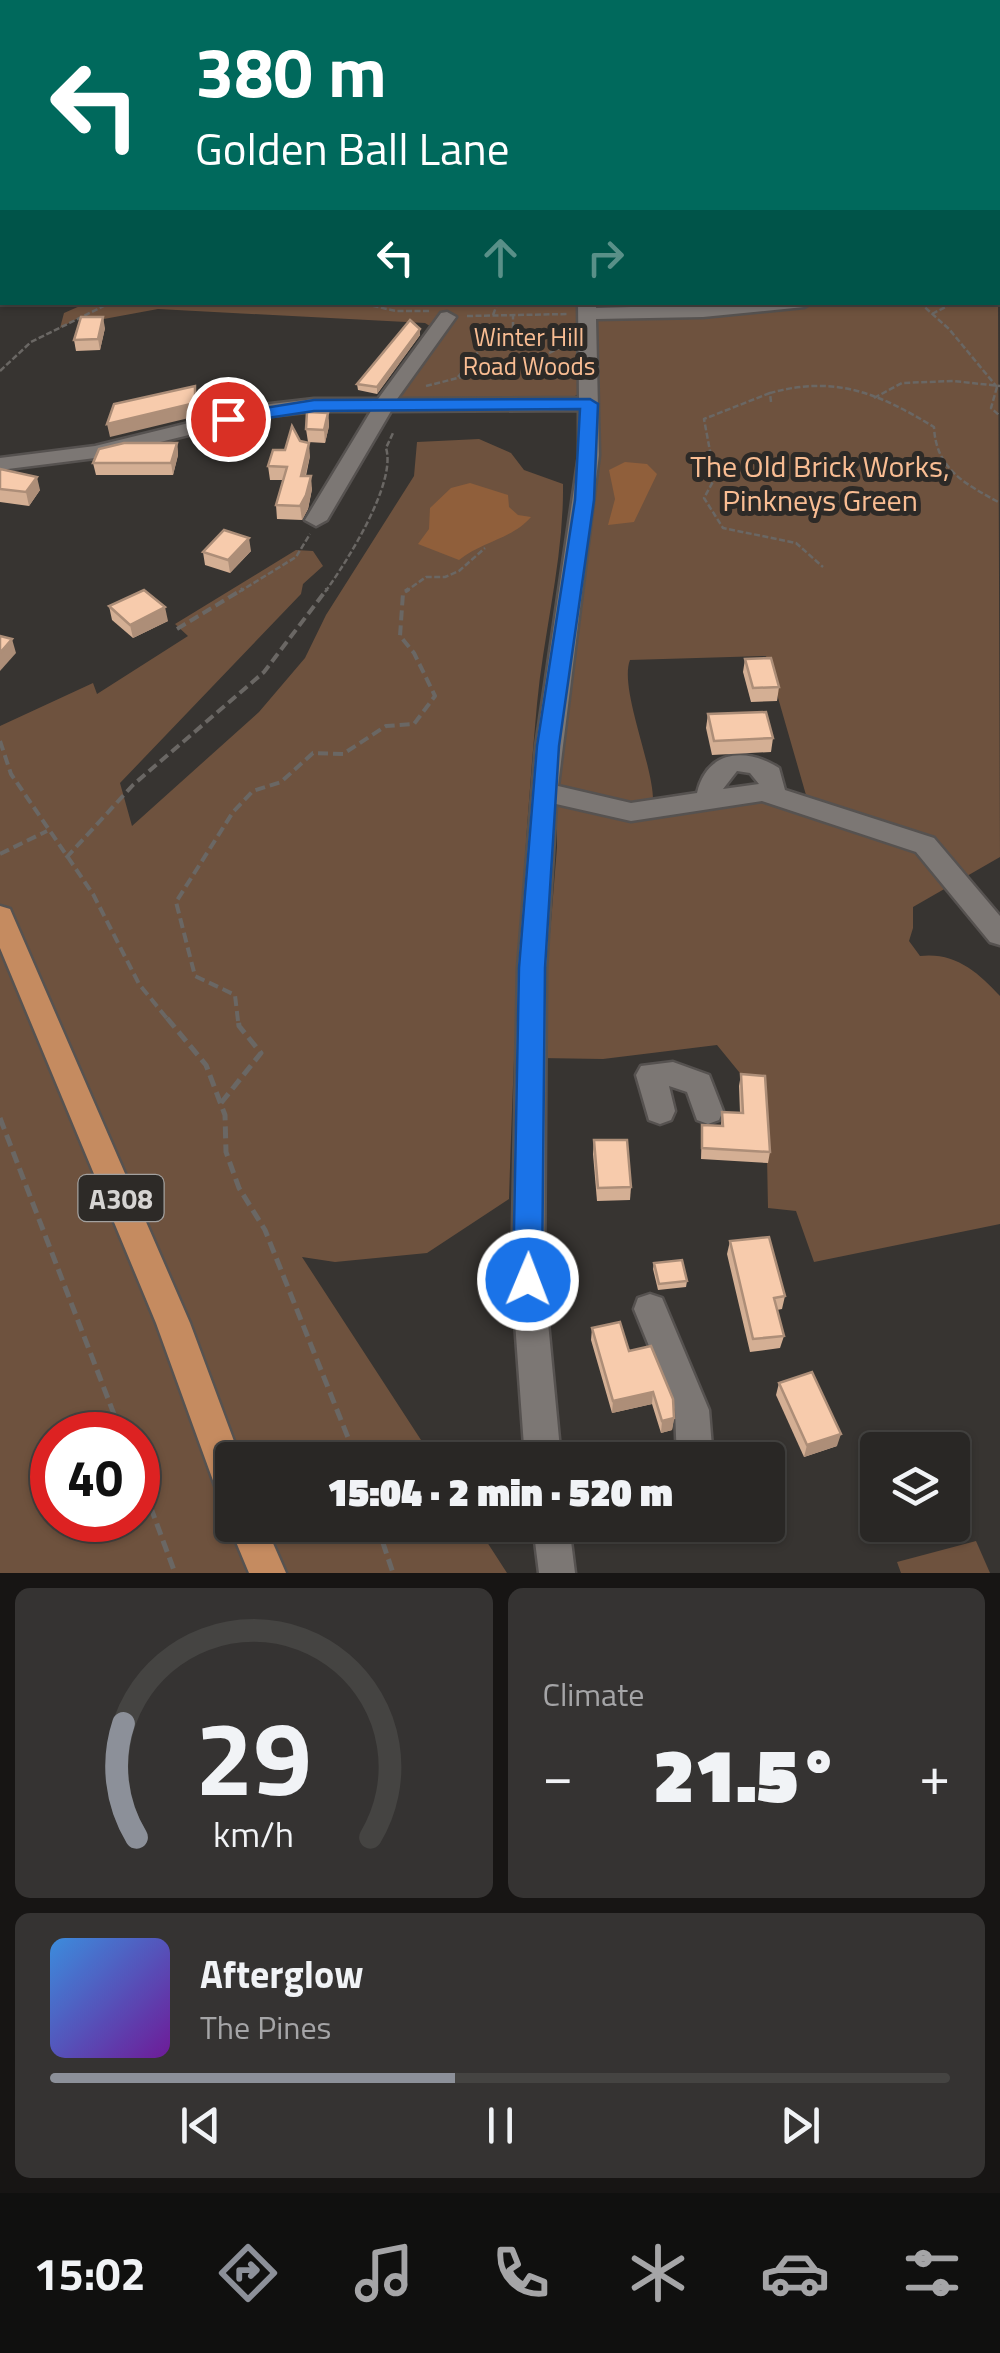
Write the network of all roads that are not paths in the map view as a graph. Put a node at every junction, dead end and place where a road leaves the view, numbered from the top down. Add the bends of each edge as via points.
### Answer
1 (746, 305) edge
2 (587, 311) edge
3 (447, 317) road end
4 (394, 398) junction
5 (590, 404) junction
6 (0, 464) edge
7 (316, 520) road end
8 (545, 792) junction
9 (0, 916) edge
10 (1000, 935) edge
11 (660, 1110) dead end
12 (708, 1111) dead end
13 (650, 1310) dead end
14 (217, 1442) edge
15 (542, 1442) edge
16 (694, 1442) edge
17 (254, 1542) edge
18 (553, 1542) edge
19 (268, 1573) edge
20 (557, 1573) edge

1 - 2 street
2 - 5 street
3 - 4 street
4 - 5 street
4 - 6 street via 262,411 95,452
4 - 7 street
5 - 8 street via 584,500
8 - 10 street via 631,812 763,792 925,846
8 - 15 street via 532,968 528,1280
9 - 14 main road, A308
11 - 12 street via 652,1074 699,1084
13 - 16 street via 692,1410
17 - 19 main road
18 - 20 street

